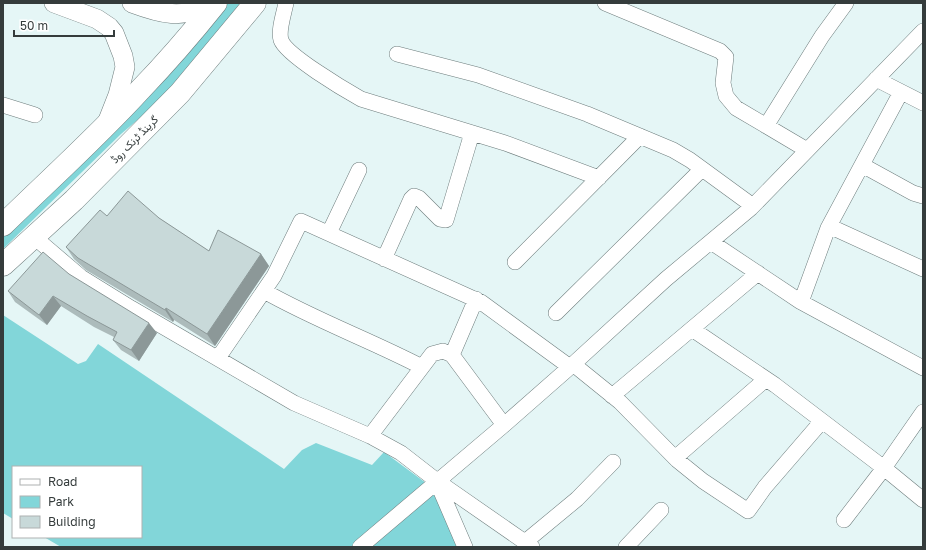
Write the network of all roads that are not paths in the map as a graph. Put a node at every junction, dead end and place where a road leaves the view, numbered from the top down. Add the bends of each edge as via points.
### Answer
1 (54, 3) edge
2 (132, 3) edge
3 (210, 3) edge
4 (216, 3) edge
5 (255, 3) edge
6 (286, 3) edge
7 (605, 3) edge
8 (846, 3) edge
9 (923, 31) edge
10 (397, 54) dead end
11 (876, 79) junction
12 (900, 92) junction
13 (923, 103) edge
14 (3, 105) edge
15 (35, 115) dead end
16 (106, 126) junction
17 (766, 126) junction
18 (472, 133) junction
19 (640, 136) junction
20 (807, 150) junction
21 (862, 165) junction
22 (702, 169) junction
23 (359, 170) dead end
24 (599, 178) junction
25 (923, 196) edge
26 (753, 206) junction
27 (3, 225) edge
28 (829, 226) junction
29 (329, 233) junction
30 (33, 236) junction
31 (711, 242) junction
32 (384, 259) junction
33 (515, 262) dead end
34 (3, 265) edge
35 (923, 269) edge
36 (758, 273) junction
37 (264, 291) junction
38 (476, 300) junction
39 (801, 302) junction
40 (556, 313) dead end
41 (692, 329) junction
42 (452, 356) junction
43 (218, 358) junction
44 (572, 366) junction
45 (422, 367) junction
46 (923, 368) edge
47 (766, 380) junction
48 (612, 396) junction
49 (923, 412) edge
50 (822, 421) junction
51 (504, 425) junction
52 (370, 436) junction
53 (675, 458) junction
54 (613, 462) dead end
55 (884, 468) junction
56 (437, 481) junction
57 (923, 500) edge
58 (661, 510) dead end
59 (844, 520) dead end
60 (529, 544) edge
61 (360, 547) edge
62 (465, 547) edge
63 (626, 547) edge

1 - 16 main road via 96,19 114,33 125,67
2 - 3 main road via 160,13 176,14 197,10
4 - 16 highway via 183,44
5 - 30 highway, گرینڈ ٹرنک روڈ via 180,93 74,200
6 - 18 street via 282,41 294,55 333,83 361,99
7 - 17 street via 720,51 726,57 723,83 726,96 736,108
8 - 17 street via 822,36
9 - 11 street
10 - 19 street via 478,75
11 - 12 street
11 - 20 street
12 - 13 street
12 - 21 street
14 - 15 street
16 - 27 highway
17 - 20 street
18 - 24 street
18 - 32 street via 446,220 440,219 414,196
19 - 22 street via 673,150
19 - 24 street
20 - 26 street
21 - 25 street
21 - 28 street
22 - 26 street
22 - 40 street
23 - 29 street
24 - 33 street
26 - 31 street
28 - 35 street
28 - 39 street
29 - 32 street
29 - 37 street via 301,221
30 - 34 highway, گرینڈ ٹرنک روڈ
30 - 43 street via 81,277
31 - 36 street
31 - 44 street via 666,279
32 - 38 street
36 - 39 street
36 - 41 street
37 - 43 street
37 - 45 street
38 - 42 street
38 - 44 street
39 - 46 street
41 - 47 street
41 - 48 street
42 - 45 street via 438,351 432,354
42 - 51 street
43 - 52 street via 294,403
44 - 48 street
44 - 51 street
45 - 52 street
47 - 50 street
47 - 53 street
48 - 53 street
49 - 55 street
50 - 53 street via 765,487 748,511 703,482
50 - 55 street
51 - 56 street
52 - 56 street via 401,453
54 - 60 street
55 - 57 street
55 - 59 street
56 - 60 street
56 - 61 street
56 - 62 street
58 - 63 street

